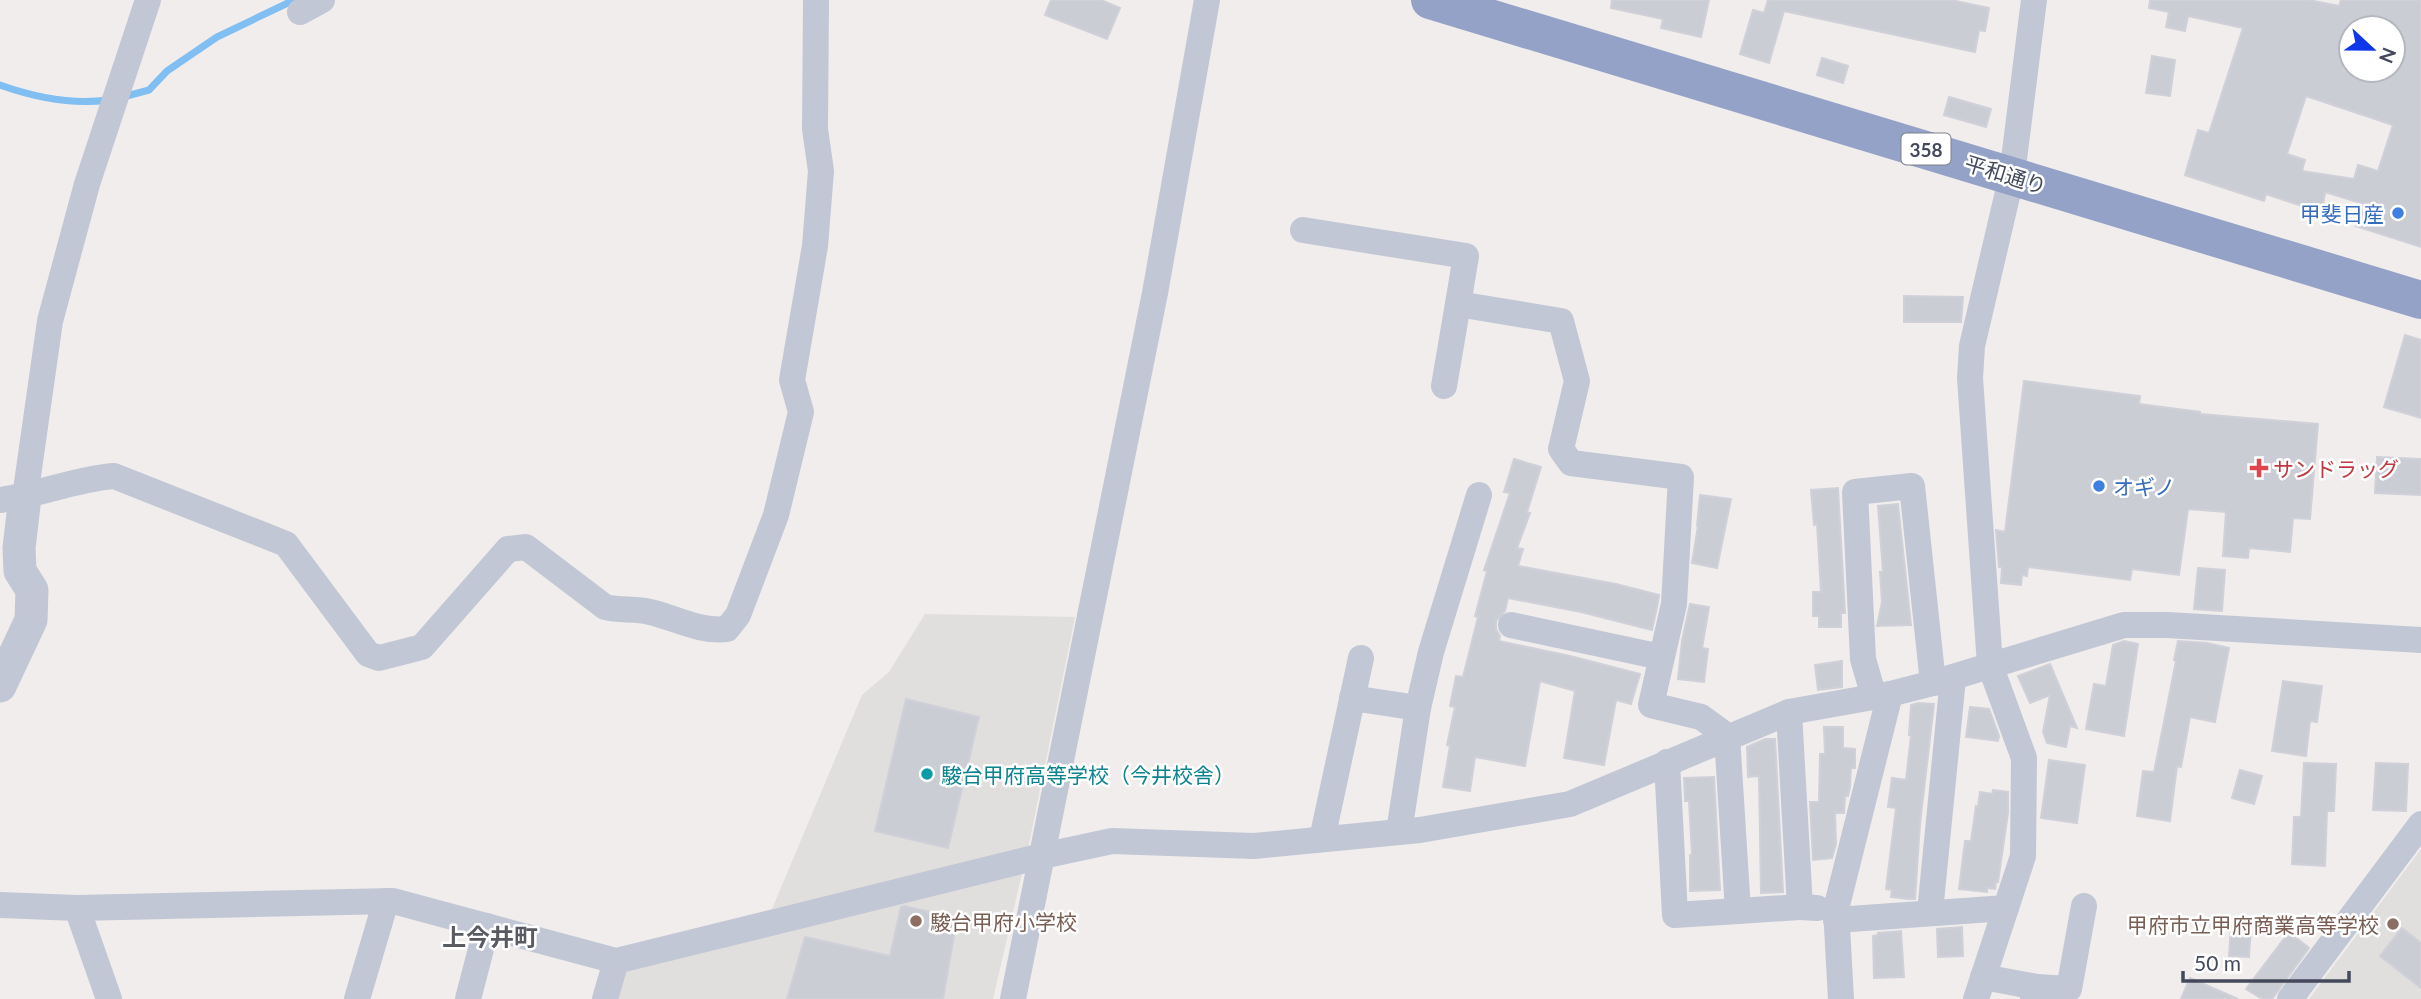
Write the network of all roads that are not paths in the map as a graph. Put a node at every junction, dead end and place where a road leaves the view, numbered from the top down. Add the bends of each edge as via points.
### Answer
1 (146, 0) edge
2 (816, 0) edge
3 (1207, 0) edge
4 (1430, 0) edge
5 (2034, 0) edge
6 (1494, 9) edge
7 (2012, 175) junction
8 (1303, 230) dead end
9 (2421, 300) edge
10 (1458, 304) junction
11 (1444, 386) dead end
12 (1479, 495) dead end
13 (13, 498) edge
14 (1511, 625) dead end
15 (2421, 640) edge
16 (1661, 657) junction
17 (1361, 658) dead end
18 (1990, 665) junction
19 (1943, 680) junction
20 (0, 686) edge
21 (1882, 695) junction
22 (1352, 698) junction
23 (1418, 708) junction
24 (1789, 712) junction
25 (1727, 736) junction
26 (1667, 762) junction
27 (2421, 824) edge
28 (1399, 832) junction
29 (1322, 839) junction
30 (1042, 856) junction
31 (386, 901) junction
32 (0, 905) edge
33 (2084, 906) dead end
34 (1800, 907) junction
35 (77, 908) junction
36 (2006, 908) junction
37 (1738, 911) junction
38 (1930, 912) junction
39 (1836, 915) junction
40 (487, 926) junction
41 (616, 961) junction
42 (1980, 988) edge
43 (2035, 993) edge
44 (109, 999) edge
45 (357, 999) edge
46 (468, 999) edge
47 (606, 999) edge
48 (1013, 999) edge
49 (1840, 999) edge
50 (2290, 999) edge

1 - 13 street via 87,184 50,321
2 - 13 street via 815,129 821,171 792,380 801,412 776,516 738,615 727,629 711,631 647,611 605,607 526,547 508,549 422,648 379,658 368,654 286,544 114,476
3 - 30 street via 1155,293
4 - 6 highway, 平和通り / 358
5 - 7 street
6 - 7 highway, 平和通り / 358
7 - 9 highway, 平和通り / 358
7 - 18 street via 1972,346 1970,378
8 - 10 street via 1466,256
10 - 11 street
10 - 16 street via 1561,321 1577,381 1562,449 1571,463 1681,477 1674,604
12 - 23 street
13 - 20 street via 20,571 32,590 31,620
14 - 16 street
15 - 18 street via 2124,625
16 - 25 street via 1651,705 1701,717
17 - 22 street
18 - 19 street
18 - 36 street via 2024,758 2023,856
19 - 21 street
19 - 21 street via 1912,486 1855,492 1863,659
19 - 38 street
21 - 24 street
21 - 39 street
22 - 23 street
22 - 29 street
23 - 28 street
24 - 25 street
24 - 34 street
25 - 26 street
25 - 37 street
26 - 28 street via 1570,804
26 - 37 street via 1675,915
27 - 50 street
28 - 29 street
29 - 30 street via 1254,846 1112,841
30 - 41 street
30 - 48 street
31 - 35 street
31 - 40 street
31 - 45 street
32 - 35 street
33 - 43 street via 2069,989
34 - 37 street
34 - 39 street
35 - 44 street
36 - 38 street
36 - 42 street
38 - 39 street
39 - 49 street
40 - 41 street
40 - 46 street
41 - 47 street
42 - 43 street

